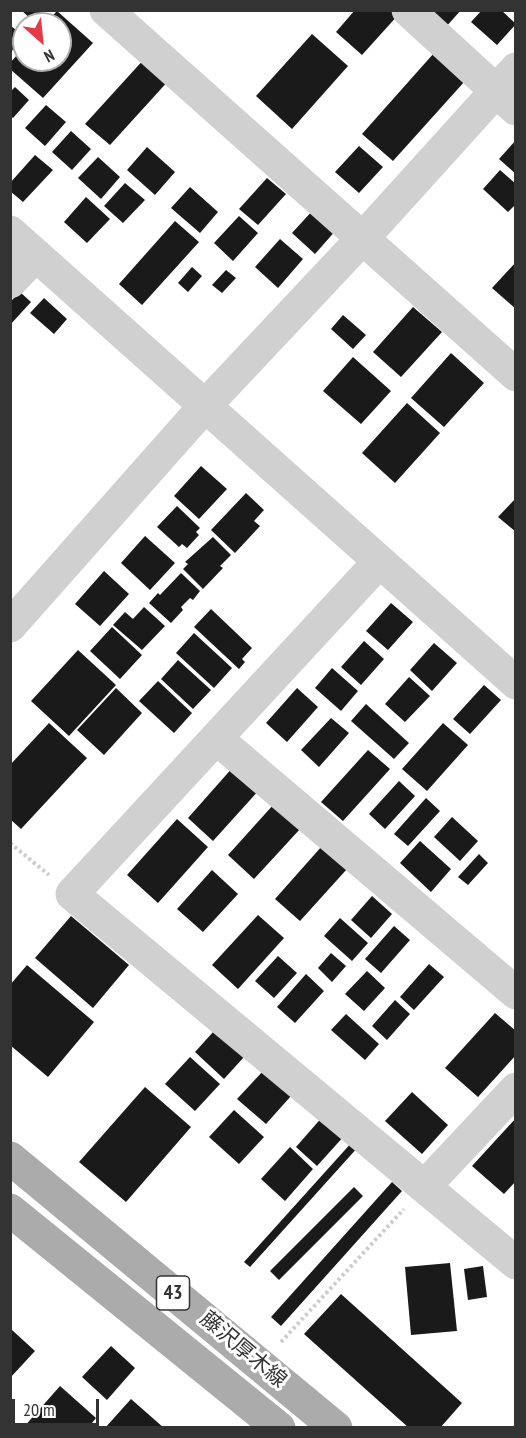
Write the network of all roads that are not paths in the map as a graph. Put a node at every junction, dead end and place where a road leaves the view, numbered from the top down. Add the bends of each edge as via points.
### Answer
1 (106, 10) edge
2 (408, 10) edge
3 (509, 89) edge
4 (10, 232) edge
5 (363, 238) junction
6 (36, 255) junction
7 (10, 282) edge
8 (516, 375) edge
9 (204, 407) junction
10 (379, 562) junction
11 (10, 626) edge
12 (516, 683) edge
13 (217, 739) junction
14 (516, 993) edge
15 (516, 1089) edge
16 (10, 1158) edge
17 (425, 1186) junction
18 (10, 1210) edge
19 (516, 1263) edge
20 (279, 1428) edge
21 (336, 1428) edge

1 - 5 street
2 - 3 street
3 - 5 street
4 - 6 street
5 - 8 street
5 - 9 street
6 - 7 street
6 - 9 street
9 - 10 street
9 - 11 street
10 - 12 street
10 - 13 street
13 - 14 street
13 - 17 street via 72,894
15 - 17 street
16 - 21 main road, 藤沢厚木線 / 43
17 - 19 street
18 - 20 main road, 藤沢厚木線 / 43

